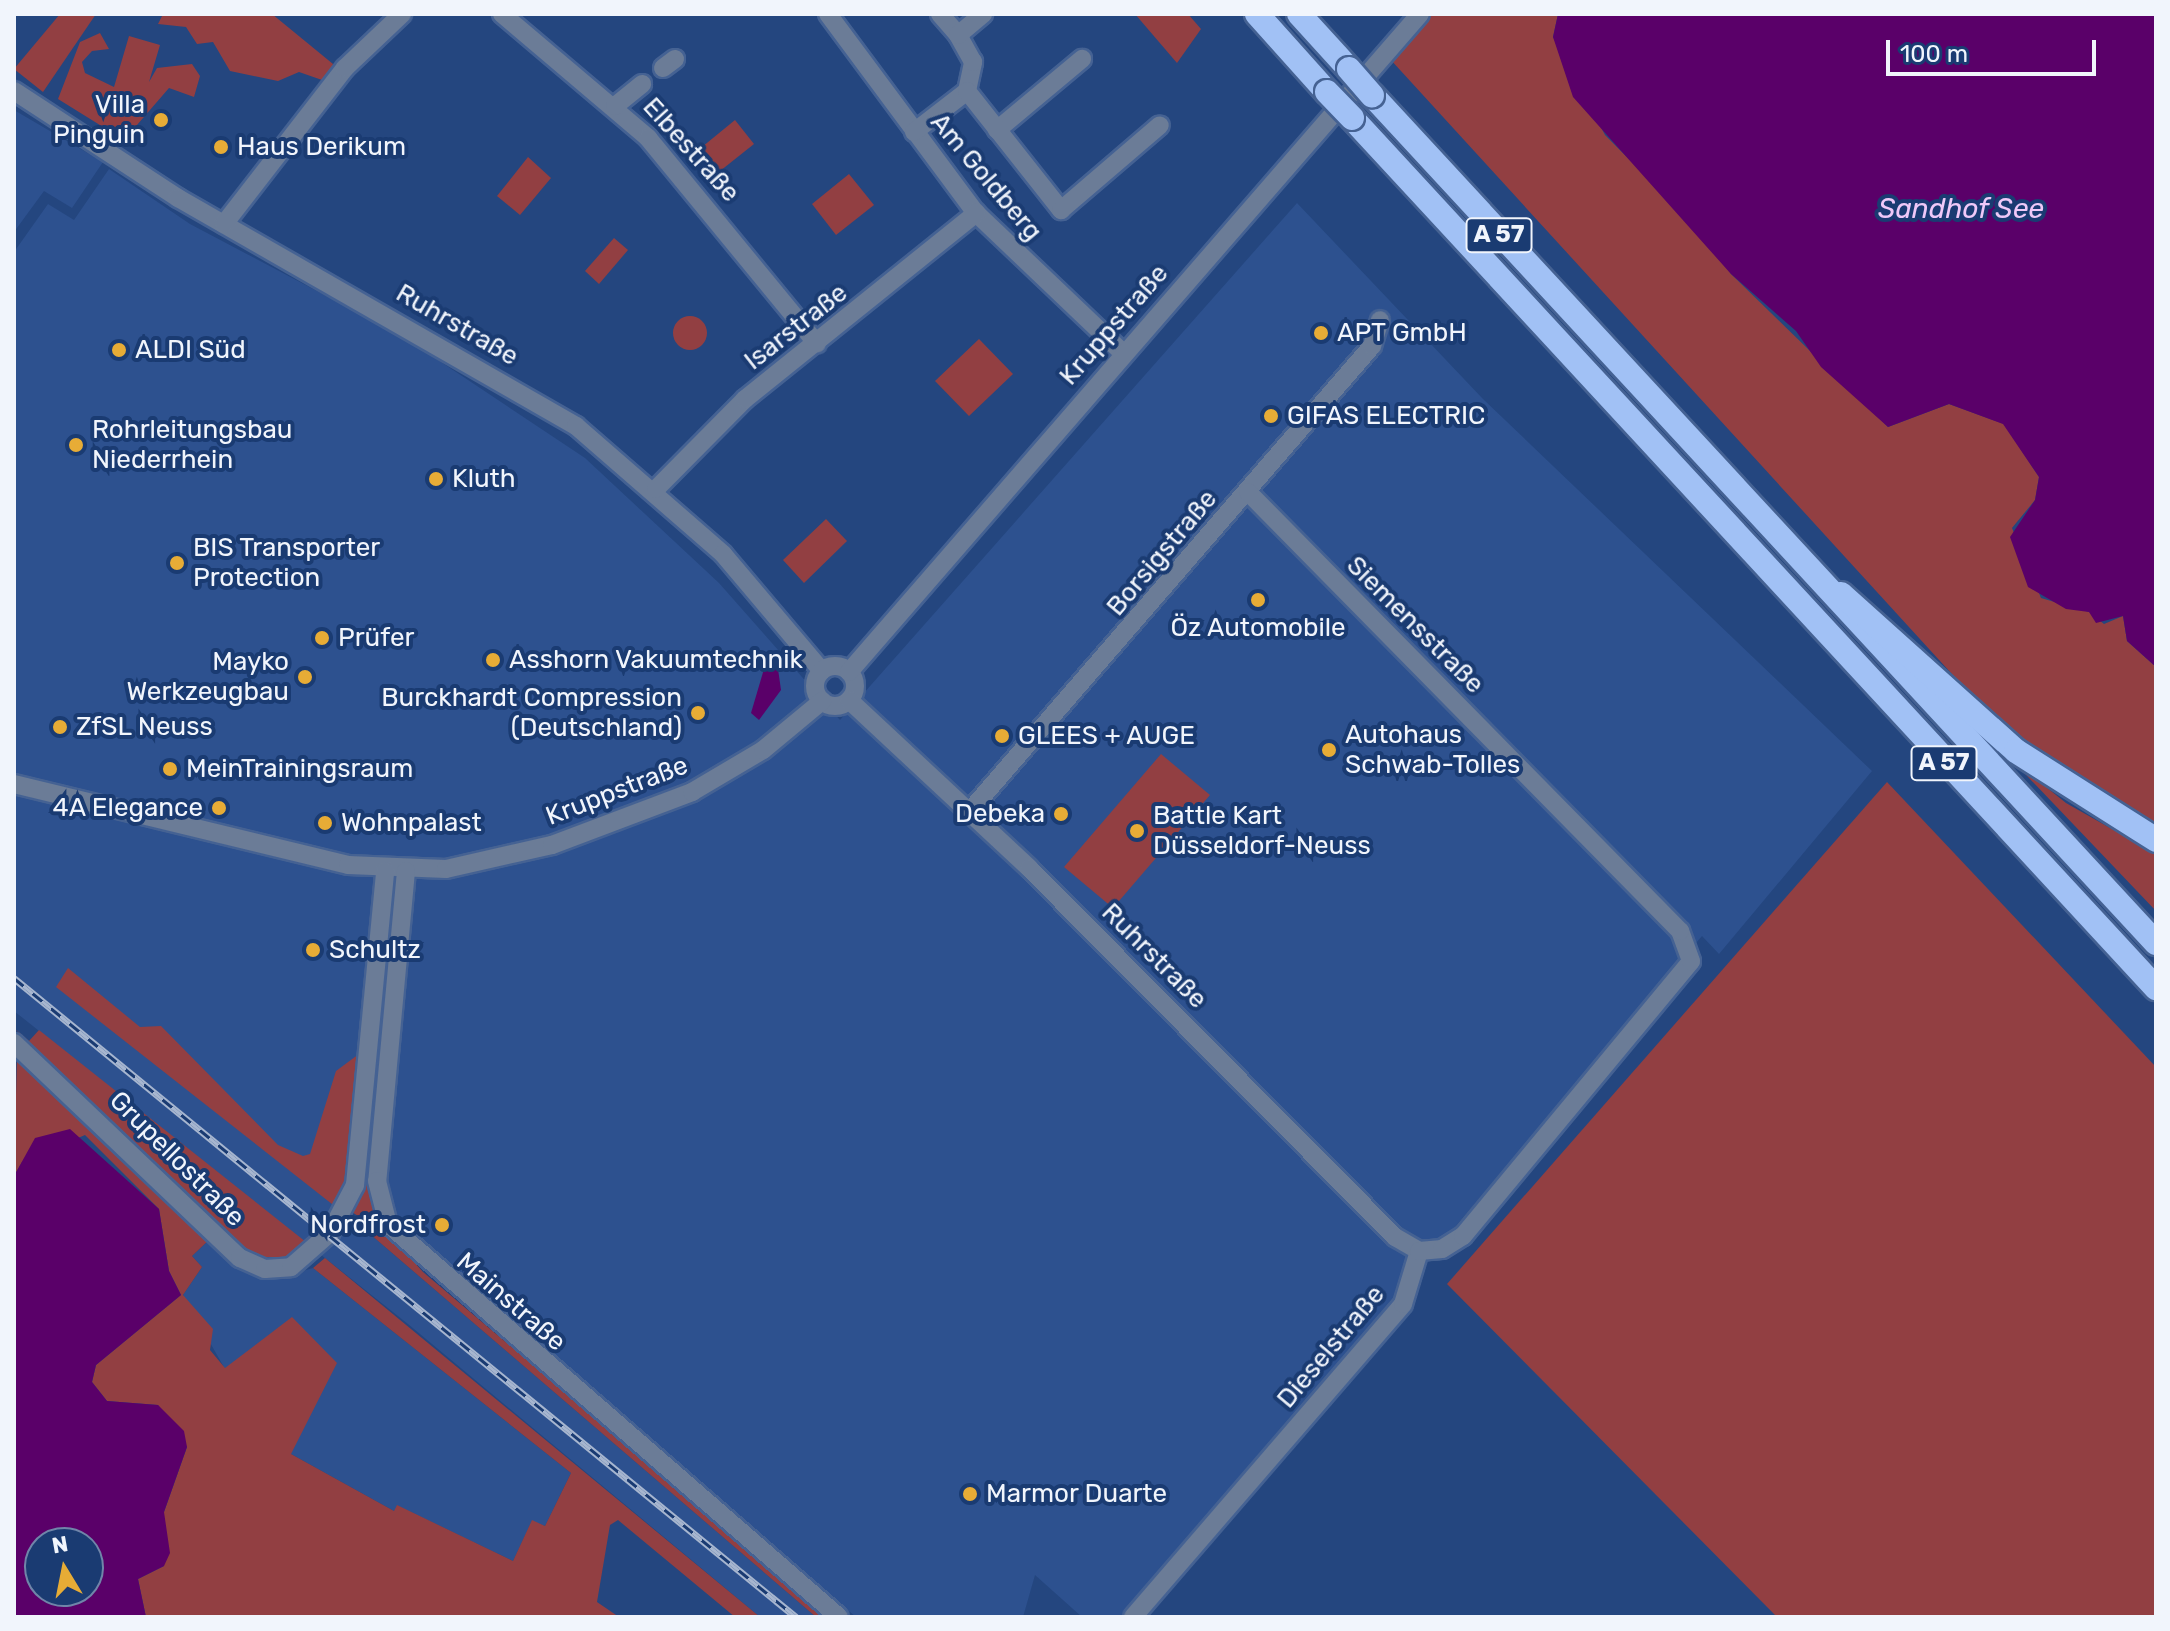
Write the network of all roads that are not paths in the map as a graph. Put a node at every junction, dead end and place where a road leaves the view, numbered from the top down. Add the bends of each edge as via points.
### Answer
1 (402, 14) edge
2 (502, 14) edge
3 (828, 14) edge
4 (940, 14) edge
5 (983, 14) edge
6 (1257, 14) edge
7 (1299, 14) edge
8 (1420, 14) edge
9 (958, 35) junction
10 (1082, 59) dead end
11 (642, 84) dead end
12 (14, 91) edge
13 (967, 91) junction
14 (615, 106) junction
15 (1160, 125) dead end
16 (997, 130) junction
17 (914, 132) junction
18 (976, 213) junction
19 (224, 224) junction
20 (1380, 320) dead end
21 (817, 344) junction
22 (1124, 354) junction
23 (656, 489) junction
24 (1248, 492) junction
25 (1817, 582) junction
26 (822, 671) junction
27 (849, 672) junction
28 (849, 700) junction
29 (822, 701) junction
30 (14, 784) edge
31 (969, 812) junction
32 (2156, 840) edge
33 (385, 871) junction
34 (406, 871) junction
35 (402, 918) junction
36 (380, 942) junction
37 (2156, 943) edge
38 (2156, 988) edge
39 (14, 1043) edge
40 (1419, 1251) junction
41 (839, 1617) edge
42 (1133, 1617) edge

1 - 19 street via 345,68
2 - 14 street, Elbestraße
3 - 17 street, Am Goldberg
4 - 9 street
5 - 9 street
6 - 38 highway, A 57, bridge
7 - 25 highway, A 57, bridge
8 - 22 street, Kruppstraße
9 - 13 street via 973,62
10 - 16 street
11 - 14 street
12 - 19 street, Ruhrstraße
13 - 16 street
13 - 17 street
14 - 21 street, Elbestraße via 707,202
15 - 16 street via 1061,210
17 - 18 street, Am Goldberg
18 - 21 street, Isarstraße
18 - 22 street, Am Goldberg
19 - 23 street, Ruhrstraße via 504,380
20 - 24 street, Borsigstraße via 1372,346
21 - 23 street, Isarstraße via 745,399
22 - 27 street, Kruppstraße
23 - 26 street, Ruhrstraße via 741,573
24 - 31 street, Borsigstraße
24 - 40 street, Siemensstraße via 1680,931 1691,951 1681,979 1463,1236 1442,1249
25 - 32 highway via 1872,615 2027,759
25 - 37 highway, A 57
26 - 27 street
26 - 29 street via 815,683
27 - 28 street via 855,689
28 - 29 street
28 - 31 street, Ruhrstraße
29 - 34 street, Kruppstraße via 742,764 674,800 520,855
30 - 33 street
31 - 40 street, Ruhrstraße via 1395,1237
33 - 34 street
33 - 35 street, Mainstraße via 391,906
33 - 36 street
34 - 35 street, Mainstraße
35 - 36 street
35 - 41 street, Mainstraße via 377,1181 388,1224
36 - 39 street, Grupellostraße via 355,1185 344,1215 315,1250 280,1270 240,1258
40 - 42 street, Dieselstraße via 1403,1304

